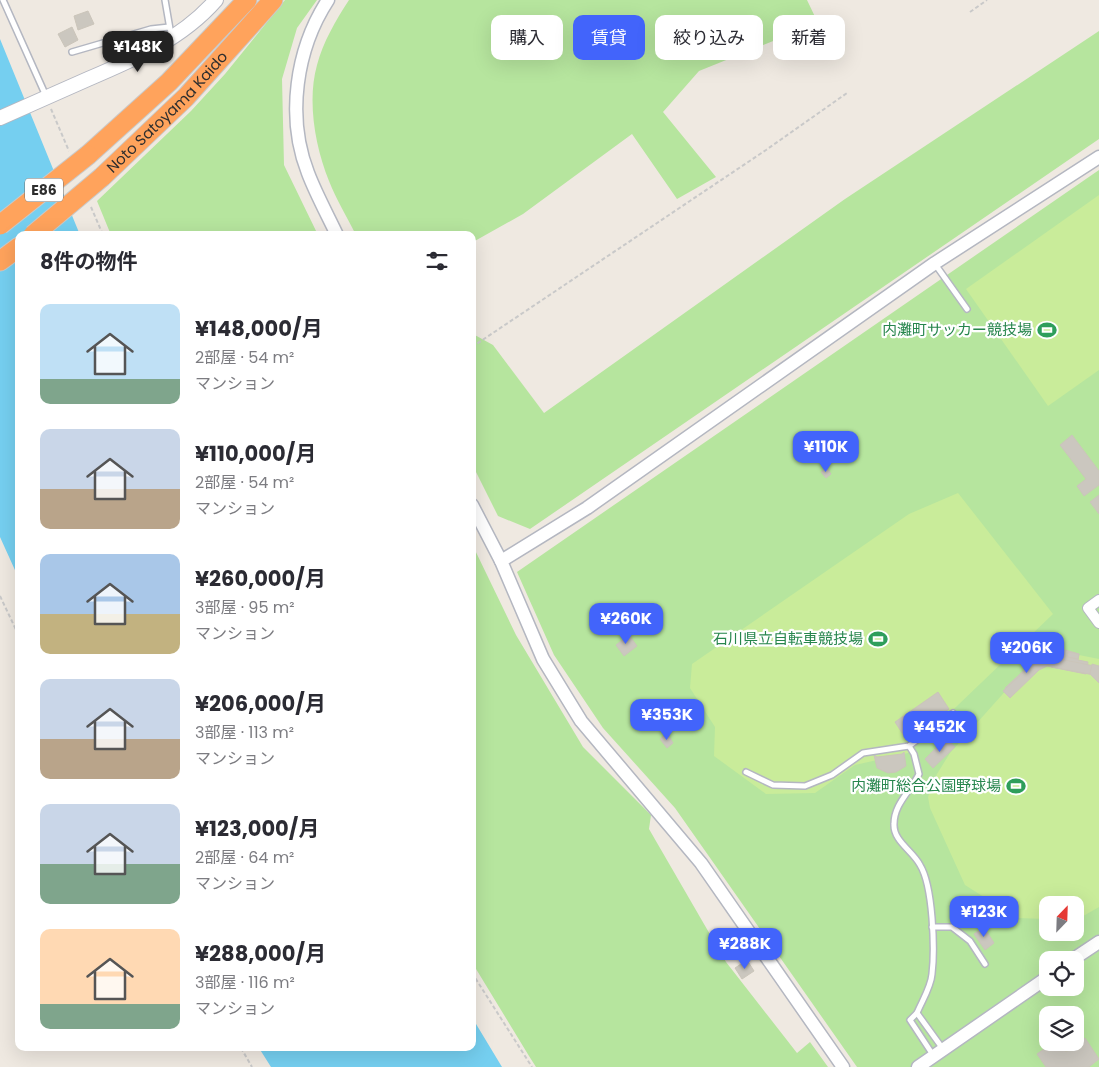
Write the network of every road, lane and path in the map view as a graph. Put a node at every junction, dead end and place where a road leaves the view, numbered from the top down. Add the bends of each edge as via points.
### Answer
1 (4, 0) edge
2 (165, 0) edge
3 (216, 0) edge
4 (247, 0) edge
5 (273, 0) edge
6 (328, 0) edge
7 (987, 0) edge
8 (970, 12) dead end
9 (171, 32) junction
10 (72, 52) dead end
11 (847, 93) dead end
12 (47, 98) junction
13 (0, 118) edge
14 (1099, 157) edge
15 (0, 225) edge
16 (38, 231) edge
17 (335, 231) edge
18 (15, 250) edge
19 (0, 261) edge
20 (935, 263) junction
21 (967, 309) dead end
22 (476, 344) edge
23 (476, 513) edge
24 (501, 561) junction
25 (0, 596) edge
26 (1099, 600) edge
27 (1099, 623) edge
28 (15, 628) edge
29 (954, 713) dead end
30 (909, 746) junction
31 (746, 772) dead end
32 (932, 927) junction
33 (1099, 942) edge
34 (1084, 952) edge
35 (985, 964) dead end
36 (476, 979) edge
37 (1039, 983) edge
38 (917, 1013) junction
39 (242, 1051) edge
40 (938, 1053) junction
41 (252, 1067) edge
42 (532, 1067) edge
43 (843, 1067) edge
44 (918, 1067) edge

1 - 12 lane
2 - 9 lane
3 - 9 main road via 204,14
4 - 15 highway, Noto Satoyama Kaido / E86, bridge via 169,82 88,155
5 - 16 highway, Noto Satoyama Kaido / E86, bridge via 186,97 102,177
6 - 17 street via 305,49 296,113 307,171
7 - 8 path
9 - 10 lane via 151,29
9 - 12 main road via 145,55
11 - 22 path
12 - 13 main road
14 - 20 street
18 - 19 highway
20 - 21 lane
20 - 24 street via 587,508
23 - 24 street
24 - 43 street via 543,659 581,721 702,863
25 - 28 path
26 - 27 street via 1088,608
29 - 30 lane
30 - 31 lane via 863,752 832,775 805,786 773,784
30 - 32 lane via 919,774 897,806 893,826 899,840 923,868
32 - 35 lane via 952,926 970,941
32 - 38 lane via 932,976
33 - 34 street
36 - 42 path
37 - 40 street
38 - 40 lane
38 - 40 lane via 910,1020
39 - 41 path
40 - 44 street

